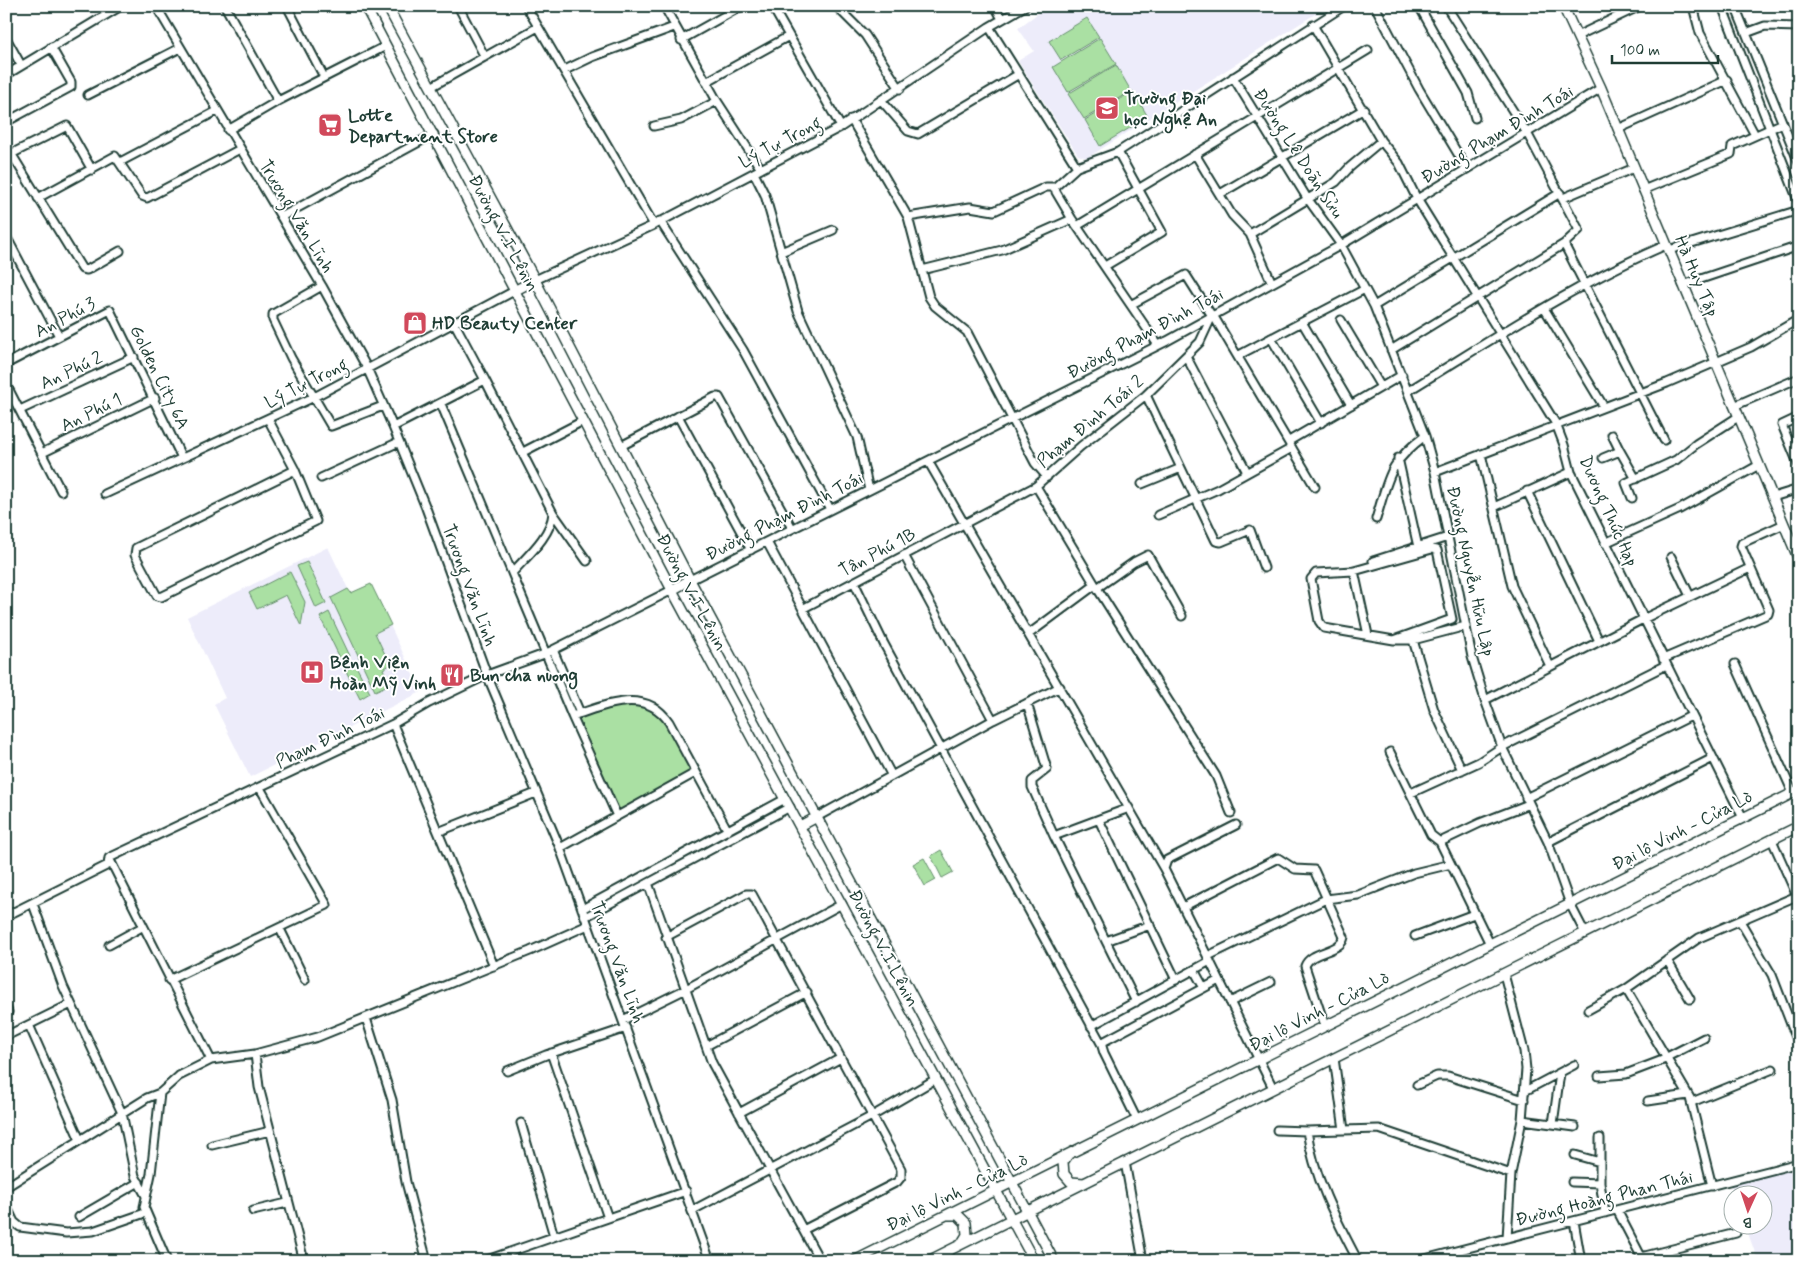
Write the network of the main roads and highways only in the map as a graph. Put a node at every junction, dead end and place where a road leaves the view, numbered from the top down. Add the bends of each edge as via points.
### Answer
1 (365, 6) edge
2 (387, 6) edge
3 (1563, 6) edge
4 (535, 280) junction
5 (516, 290) junction
6 (1799, 560) edge
7 (690, 580) junction
8 (672, 590) junction
9 (1796, 792) edge
10 (817, 818) junction
11 (800, 826) junction
12 (1799, 826) edge
13 (1070, 1153) junction
14 (1012, 1182) junction
15 (1086, 1182) junction
16 (995, 1191) junction
17 (1027, 1211) junction
18 (946, 1215) junction
19 (1011, 1219) junction
20 (960, 1245) junction
21 (854, 1261) edge
22 (928, 1261) edge
23 (1034, 1261) edge
24 (1054, 1261) edge

1 - 5 main road, Đường V.I Lênin
2 - 4 main road, Đường V.I Lênin
3 - 6 main road, Hà Huy Tập via 1601,88
4 - 5 main road
4 - 7 main road, Đường V.I Lênin
5 - 8 main road, Đường V.I Lênin
7 - 8 main road
7 - 10 main road, Đường V.I Lênin
8 - 11 main road, Đường V.I Lênin
9 - 13 main road, Đại lộ Vinh - Cửa Lò
10 - 11 main road
10 - 14 main road, Đường V.I Lênin
11 - 16 main road, Đường V.I Lênin
12 - 15 main road
13 - 14 main road, Đại lộ Vinh - Cửa Lò
13 - 15 main road via 1063,1162 1064,1174 1075,1183
14 - 16 main road, Đại lộ Vinh - Cửa Lò
14 - 17 main road, Đường V.I Lênin
15 - 17 main road
16 - 18 main road, Đại lộ Vinh - Cửa Lò
16 - 19 main road, Đường V.I Lênin
17 - 19 main road
17 - 24 main road, Đường V.I Lênin
18 - 20 main road via 958,1215 966,1224 968,1235
18 - 21 main road, Đại lộ Vinh - Cửa Lò
19 - 20 main road
19 - 23 main road, Đường V.I Lênin
20 - 22 main road

